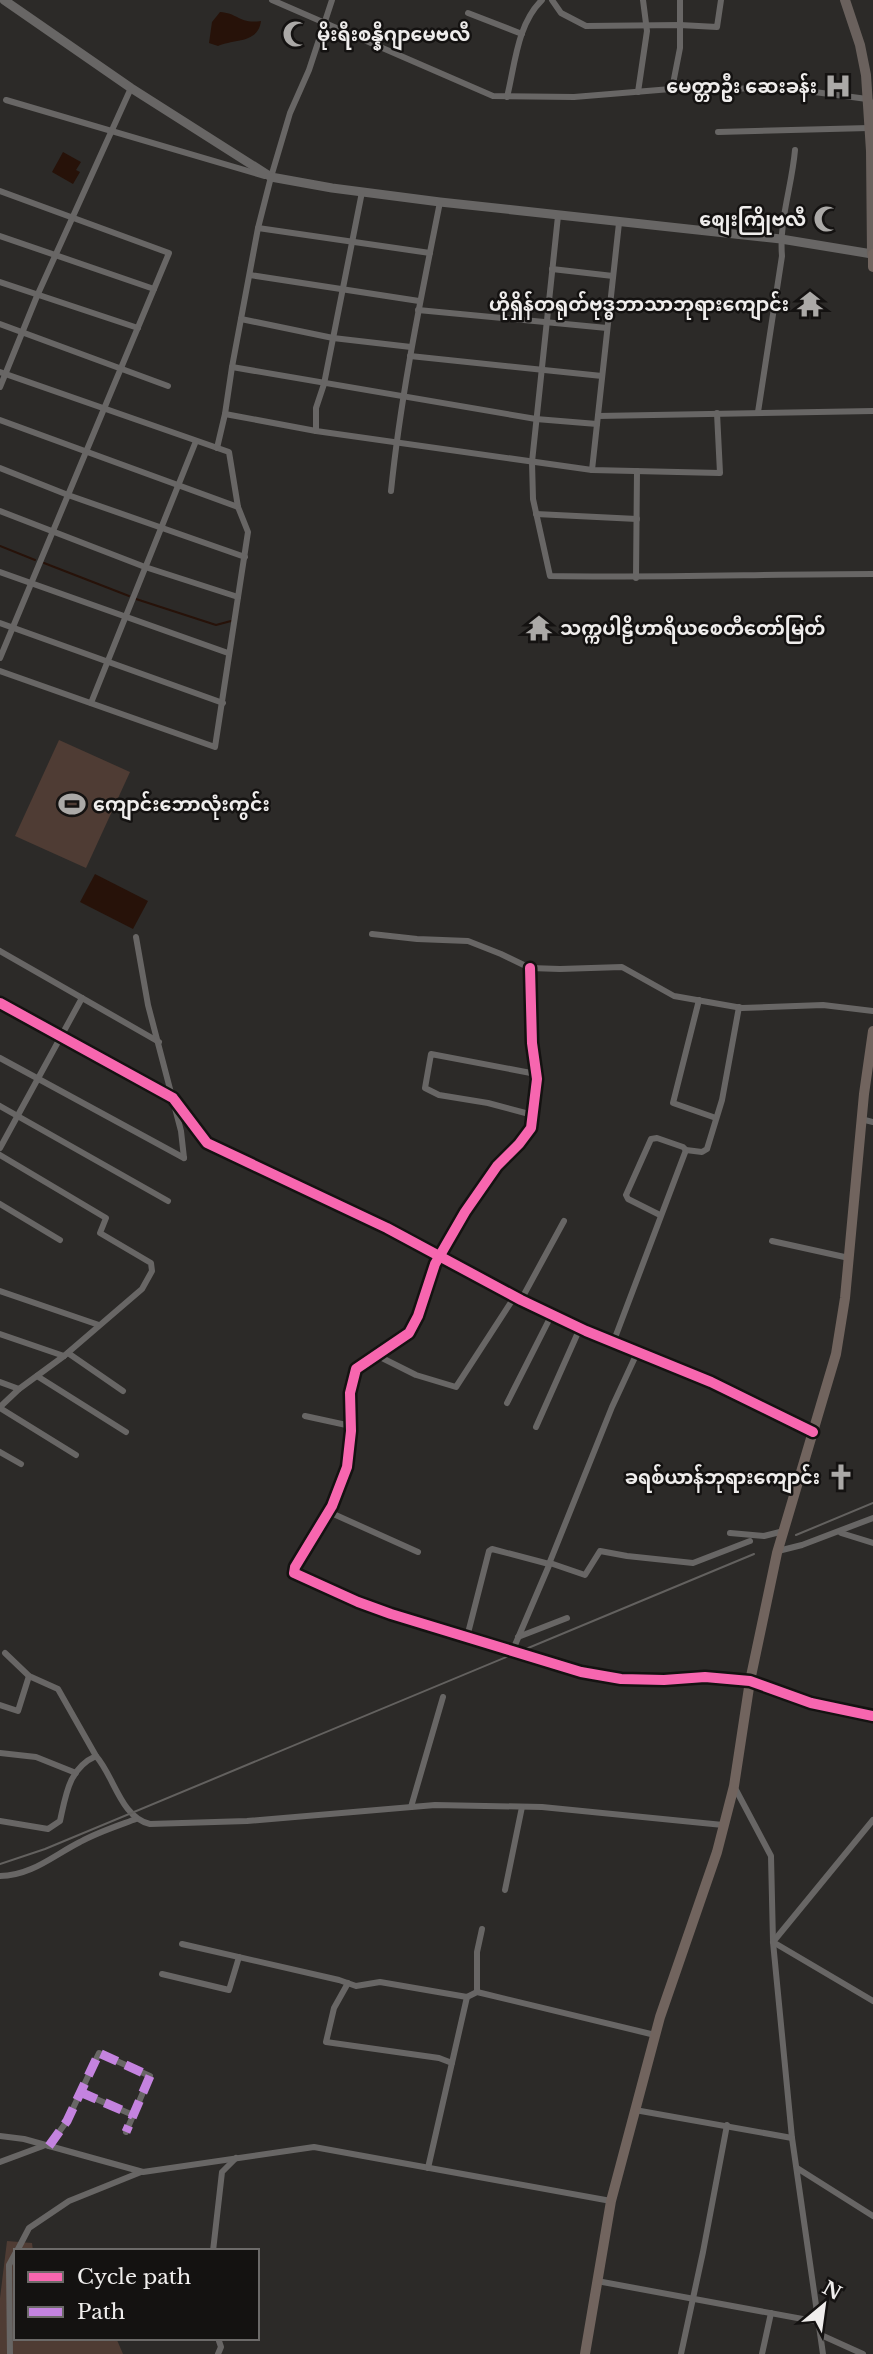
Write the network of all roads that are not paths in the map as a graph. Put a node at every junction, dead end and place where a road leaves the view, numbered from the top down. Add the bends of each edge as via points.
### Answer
1 (4, 0) edge
2 (272, 0) edge
3 (332, 0) edge
4 (542, 0) edge
5 (552, 0) edge
6 (643, 0) edge
7 (680, 0) edge
8 (721, 0) edge
9 (845, 0) edge
10 (468, 13) dead end
11 (325, 25) junction
12 (646, 25) junction
13 (680, 25) junction
14 (522, 34) junction
15 (131, 88) junction
16 (672, 89) junction
17 (638, 92) junction
18 (507, 97) junction
19 (6, 100) dead end
20 (870, 102) edge
21 (869, 128) junction
22 (110, 131) junction
23 (719, 132) dead end
24 (795, 150) dead end
25 (271, 177) junction
26 (0, 191) edge
27 (362, 192) junction
28 (440, 202) junction
29 (558, 216) junction
30 (72, 218) junction
31 (619, 223) junction
32 (258, 228) junction
33 (0, 236) edge
34 (781, 239) junction
35 (352, 240) junction
36 (430, 253) junction
37 (872, 254) edge
38 (55, 256) junction
39 (873, 267) edge
40 (552, 270) junction
41 (250, 275) junction
42 (613, 276) junction
43 (0, 282) edge
44 (154, 289) junction
45 (343, 289) junction
46 (37, 296) junction
47 (419, 301) junction
48 (418, 310) junction
49 (241, 319) junction
50 (547, 323) junction
51 (0, 324) edge
52 (138, 328) junction
53 (607, 328) junction
54 (24, 332) junction
55 (333, 338) junction
56 (411, 347) junction
57 (410, 356) junction
58 (232, 367) junction
59 (121, 368) junction
60 (541, 370) junction
61 (3, 373) edge
62 (602, 376) junction
63 (324, 384) junction
64 (168, 386) dead end
65 (0, 387) edge
66 (403, 397) junction
67 (104, 407) junction
68 (873, 411) edge
69 (758, 412) junction
70 (717, 413) junction
71 (225, 414) junction
72 (536, 419) junction
73 (0, 420) edge
74 (598, 420) junction
75 (316, 431) junction
76 (220, 437) junction
77 (200, 443) junction
78 (396, 443) junction
79 (217, 448) junction
80 (85, 451) junction
81 (532, 462) junction
82 (0, 468) edge
83 (592, 470) junction
84 (637, 471) junction
85 (178, 484) junction
86 (391, 491) dead end
87 (68, 495) junction
88 (238, 507) junction
89 (0, 511) edge
90 (536, 514) junction
91 (637, 519) junction
92 (160, 528) junction
93 (53, 530) junction
94 (245, 557) junction
95 (145, 567) junction
96 (0, 572) edge
97 (873, 574) edge
98 (636, 578) junction
99 (32, 583) junction
100 (238, 597) junction
101 (126, 617) junction
102 (0, 623) edge
103 (13, 628) junction
104 (228, 653) junction
105 (0, 658) edge
106 (108, 662) junction
107 (0, 671) edge
108 (91, 703) junction
109 (223, 703) junction
110 (372, 934) dead end
111 (136, 937) dead end
112 (0, 951) edge
113 (530, 968) junction
114 (82, 998) junction
115 (699, 1000) junction
116 (0, 1003) edge
117 (739, 1007) junction
118 (873, 1011) edge
119 (873, 1031) edge
120 (61, 1037) junction
121 (159, 1042) junction
122 (0, 1058) edge
123 (536, 1074) junction
124 (38, 1079) junction
125 (173, 1098) junction
126 (0, 1106) edge
127 (533, 1115) junction
128 (18, 1116) junction
129 (716, 1118) junction
130 (867, 1121) edge
131 (0, 1148) edge
132 (686, 1150) junction
133 (0, 1155) edge
134 (168, 1201) dead end
135 (0, 1204) edge
136 (660, 1215) junction
137 (564, 1221) dead end
138 (60, 1240) dead end
139 (772, 1241) dead end
140 (441, 1256) junction
141 (849, 1258) junction
142 (0, 1291) edge
143 (518, 1298) junction
144 (552, 1314) junction
145 (99, 1325) junction
146 (580, 1328) junction
147 (0, 1334) edge
148 (613, 1343) junction
149 (637, 1353) junction
150 (66, 1355) junction
151 (376, 1355) junction
152 (37, 1376) junction
153 (0, 1382) edge
154 (19, 1389) junction
155 (123, 1391) dead end
156 (507, 1403) dead end
157 (0, 1408) edge
158 (305, 1416) dead end
159 (351, 1426) junction
160 (537, 1427) dead end
161 (126, 1432) dead end
162 (813, 1432) junction
163 (0, 1452) edge
164 (76, 1455) dead end
165 (21, 1464) dead end
166 (329, 1512) junction
167 (873, 1518) edge
168 (784, 1531) junction
169 (839, 1532) junction
170 (730, 1533) dead end
171 (750, 1541) dead end
172 (873, 1543) edge
173 (778, 1550) junction
174 (418, 1552) dead end
175 (549, 1564) junction
176 (567, 1618) dead end
177 (467, 1637) junction
178 (518, 1637) junction
179 (512, 1651) junction
180 (5, 1653) dead end
181 (29, 1676) junction
182 (750, 1681) junction
183 (443, 1697) dead end
184 (0, 1705) edge
185 (873, 1716) edge
186 (0, 1753) edge
187 (96, 1756) junction
188 (76, 1773) junction
189 (734, 1786) junction
190 (411, 1807) junction
191 (522, 1807) junction
192 (136, 1819) junction
193 (873, 1819) edge
194 (0, 1821) edge
195 (723, 1825) junction
196 (0, 1876) edge
197 (505, 1890) dead end
198 (482, 1929) dead end
199 (773, 1942) junction
200 (182, 1944) dead end
201 (239, 1957) junction
202 (162, 1974) dead end
203 (348, 1983) junction
204 (477, 1993) junction
205 (467, 1997) junction
206 (873, 2001) edge
207 (655, 2035) junction
208 (452, 2063) junction
209 (80, 2092) junction
210 (635, 2110) junction
211 (133, 2115) junction
212 (727, 2125) junction
213 (126, 2132) dead end
214 (0, 2136) edge
215 (792, 2138) junction
216 (47, 2146) junction
217 (237, 2157) junction
218 (0, 2162) edge
219 (428, 2168) junction
220 (797, 2168) junction
221 (143, 2172) junction
222 (611, 2201) junction
223 (873, 2216) edge
224 (17, 2249) edge
225 (213, 2249) edge
226 (14, 2255) edge
227 (597, 2281) junction
228 (692, 2299) junction
229 (771, 2313) junction
230 (819, 2322) junction
231 (821, 2335) junction
232 (10, 2354) edge
233 (585, 2354) edge
234 (681, 2354) edge
235 (762, 2354) edge
236 (823, 2354) edge
237 (863, 2354) edge

1 - 15 main road
2 - 11 street
3 - 11 street
4 - 14 street via 531,11
5 - 12 street via 561,13 586,26
6 - 12 street
7 - 13 street
8 - 13 street via 718,27
9 - 20 main road via 860,45
10 - 14 street
11 - 18 street via 493,96
11 - 25 street via 290,113
12 - 13 street
12 - 17 street
13 - 16 street
14 - 18 street
15 - 22 street
15 - 25 main road
16 - 17 street
16 - 20 street via 792,89
17 - 18 street
19 - 22 street
20 - 21 main road
21 - 23 street
21 - 37 main road
22 - 25 street
22 - 30 street
24 - 34 street
25 - 27 main road
25 - 32 street
26 - 30 street
27 - 28 main road
27 - 35 street
28 - 29 main road
28 - 36 street
29 - 31 main road
29 - 40 street
30 - 38 street
30 - 44 street via 169,252
31 - 34 main road
31 - 42 street
32 - 35 street
32 - 41 street
33 - 38 street
34 - 37 main road
34 - 69 street
35 - 36 street
35 - 45 street
36 - 47 street
37 - 39 highway
38 - 44 street
38 - 46 street
40 - 42 street
40 - 50 street
41 - 45 street
41 - 49 street
42 - 53 street
43 - 46 street
44 - 52 street
45 - 47 street
45 - 55 street
46 - 52 street
46 - 54 street
47 - 48 street
48 - 50 street
48 - 56 street
49 - 55 street
49 - 58 street
50 - 53 street
50 - 60 street
51 - 54 street
52 - 59 street
53 - 62 street
54 - 59 street
54 - 61 street
55 - 56 street
55 - 63 street
56 - 57 street
57 - 60 street
57 - 66 street
58 - 63 street
58 - 71 street
59 - 64 street
59 - 67 street
60 - 62 street
60 - 72 street
61 - 65 street
61 - 67 street
62 - 74 street
63 - 66 street
63 - 75 street via 316,408
66 - 72 street
66 - 78 street
67 - 77 street
67 - 80 street
68 - 69 street
69 - 70 street
70 - 74 street
70 - 84 street via 720,473
71 - 75 street
71 - 76 street
72 - 74 street
72 - 81 street
73 - 80 street
74 - 83 street
75 - 78 street
76 - 77 street
76 - 79 street
77 - 79 street
77 - 85 street
78 - 81 street
78 - 86 street
79 - 88 street via 229,452
80 - 85 street
80 - 87 street
81 - 83 street
81 - 90 street
82 - 87 street
83 - 84 street
84 - 91 street
85 - 88 street
85 - 92 street
87 - 92 street
87 - 93 street
88 - 94 street via 248,532
89 - 93 street
90 - 91 street
90 - 98 street via 550,576
91 - 98 street
92 - 94 street
92 - 95 street
93 - 95 street
93 - 99 street
94 - 100 street
95 - 100 street
95 - 101 street
96 - 99 street
97 - 98 street
99 - 101 street
99 - 103 street
100 - 104 street
101 - 104 street
101 - 106 street
102 - 103 street
103 - 105 street
103 - 106 street
104 - 109 street
106 - 108 street
106 - 109 street
107 - 108 street
108 - 109 street via 215,747
110 - 113 street via 468,941
111 - 121 street
112 - 114 street
113 - 115 street via 622,967 674,996
113 - 123 street
114 - 120 street
114 - 121 street
115 - 117 street
115 - 129 street via 673,1102
116 - 120 street
117 - 118 street via 823,1005
117 - 129 street
119 - 130 highway via 867,1060
120 - 124 street
120 - 125 street
121 - 125 street
122 - 124 street
123 - 127 street
123 - 127 street via 431,1054 425,1088
124 - 125 street via 184,1158
124 - 128 street
125 - 140 street via 207,1143
126 - 128 street
127 - 140 street via 531,1128 497,1166
128 - 131 street
128 - 134 street
129 - 132 street via 706,1151
130 - 141 highway
132 - 136 street
132 - 136 street via 651,1139 626,1195
133 - 145 street via 106,1218 100,1233 151,1264 142,1289
135 - 138 street
136 - 148 street
137 - 143 street
139 - 141 street
140 - 143 street
140 - 151 street via 409,1333
141 - 162 highway via 836,1354
142 - 145 street
143 - 144 street
143 - 151 street via 456,1387 416,1375
144 - 146 street
144 - 156 street
145 - 150 street
146 - 148 street
146 - 160 street
147 - 150 street
148 - 149 street
149 - 162 street via 711,1382
149 - 175 street
150 - 152 street
150 - 155 street
151 - 159 street via 354,1373
152 - 154 street
152 - 161 street
153 - 154 street
154 - 157 street
157 - 164 street
158 - 159 street
159 - 166 street via 347,1468
162 - 168 highway
163 - 165 street
166 - 174 street
166 - 177 street via 295,1567 296,1575 391,1614
167 - 169 street
168 - 170 street via 764,1536
168 - 173 highway
169 - 172 street
169 - 173 street
171 - 175 street via 693,1563 604,1550 597,1553 584,1575
173 - 182 highway
175 - 177 street via 489,1551
175 - 178 street
176 - 178 street
177 - 179 street
178 - 179 street
179 - 182 street via 621,1679
180 - 181 street
181 - 184 street via 18,1711
181 - 187 street via 58,1689
182 - 185 street via 811,1703
182 - 189 highway
183 - 190 street
186 - 188 street via 36,1757
187 - 188 street via 82,1762
187 - 192 street
188 - 194 street via 69,1781 60,1821 48,1829
189 - 195 highway
189 - 199 street via 771,1856
190 - 191 street
190 - 192 street via 247,1821 150,1824
191 - 195 street
191 - 197 street
192 - 196 street via 78,1843 49,1862
193 - 199 street
195 - 207 highway
198 - 204 street
199 - 206 street
199 - 215 street
200 - 201 street
201 - 202 street via 229,1990
201 - 203 street
203 - 205 street via 380,1982
203 - 208 street via 334,2008 326,2042
204 - 205 street
204 - 207 street
205 - 208 street
207 - 210 highway
208 - 219 street
209 - 211 street
209 - 211 street via 99,2053 150,2076
209 - 216 street via 67,2122
210 - 212 street
210 - 222 highway
211 - 213 street
212 - 215 street
212 - 228 street
214 - 216 street
215 - 220 street
216 - 218 street
216 - 221 street
217 - 219 street via 314,2147
217 - 221 street
217 - 225 street via 222,2172
219 - 222 street
220 - 223 street
220 - 230 street
221 - 224 street via 69,2201 29,2228
222 - 227 highway
226 - 232 street via 9,2265
227 - 228 street
227 - 233 highway
228 - 229 street
228 - 234 street
229 - 230 street
229 - 235 street
230 - 231 street
231 - 236 street
231 - 237 street

